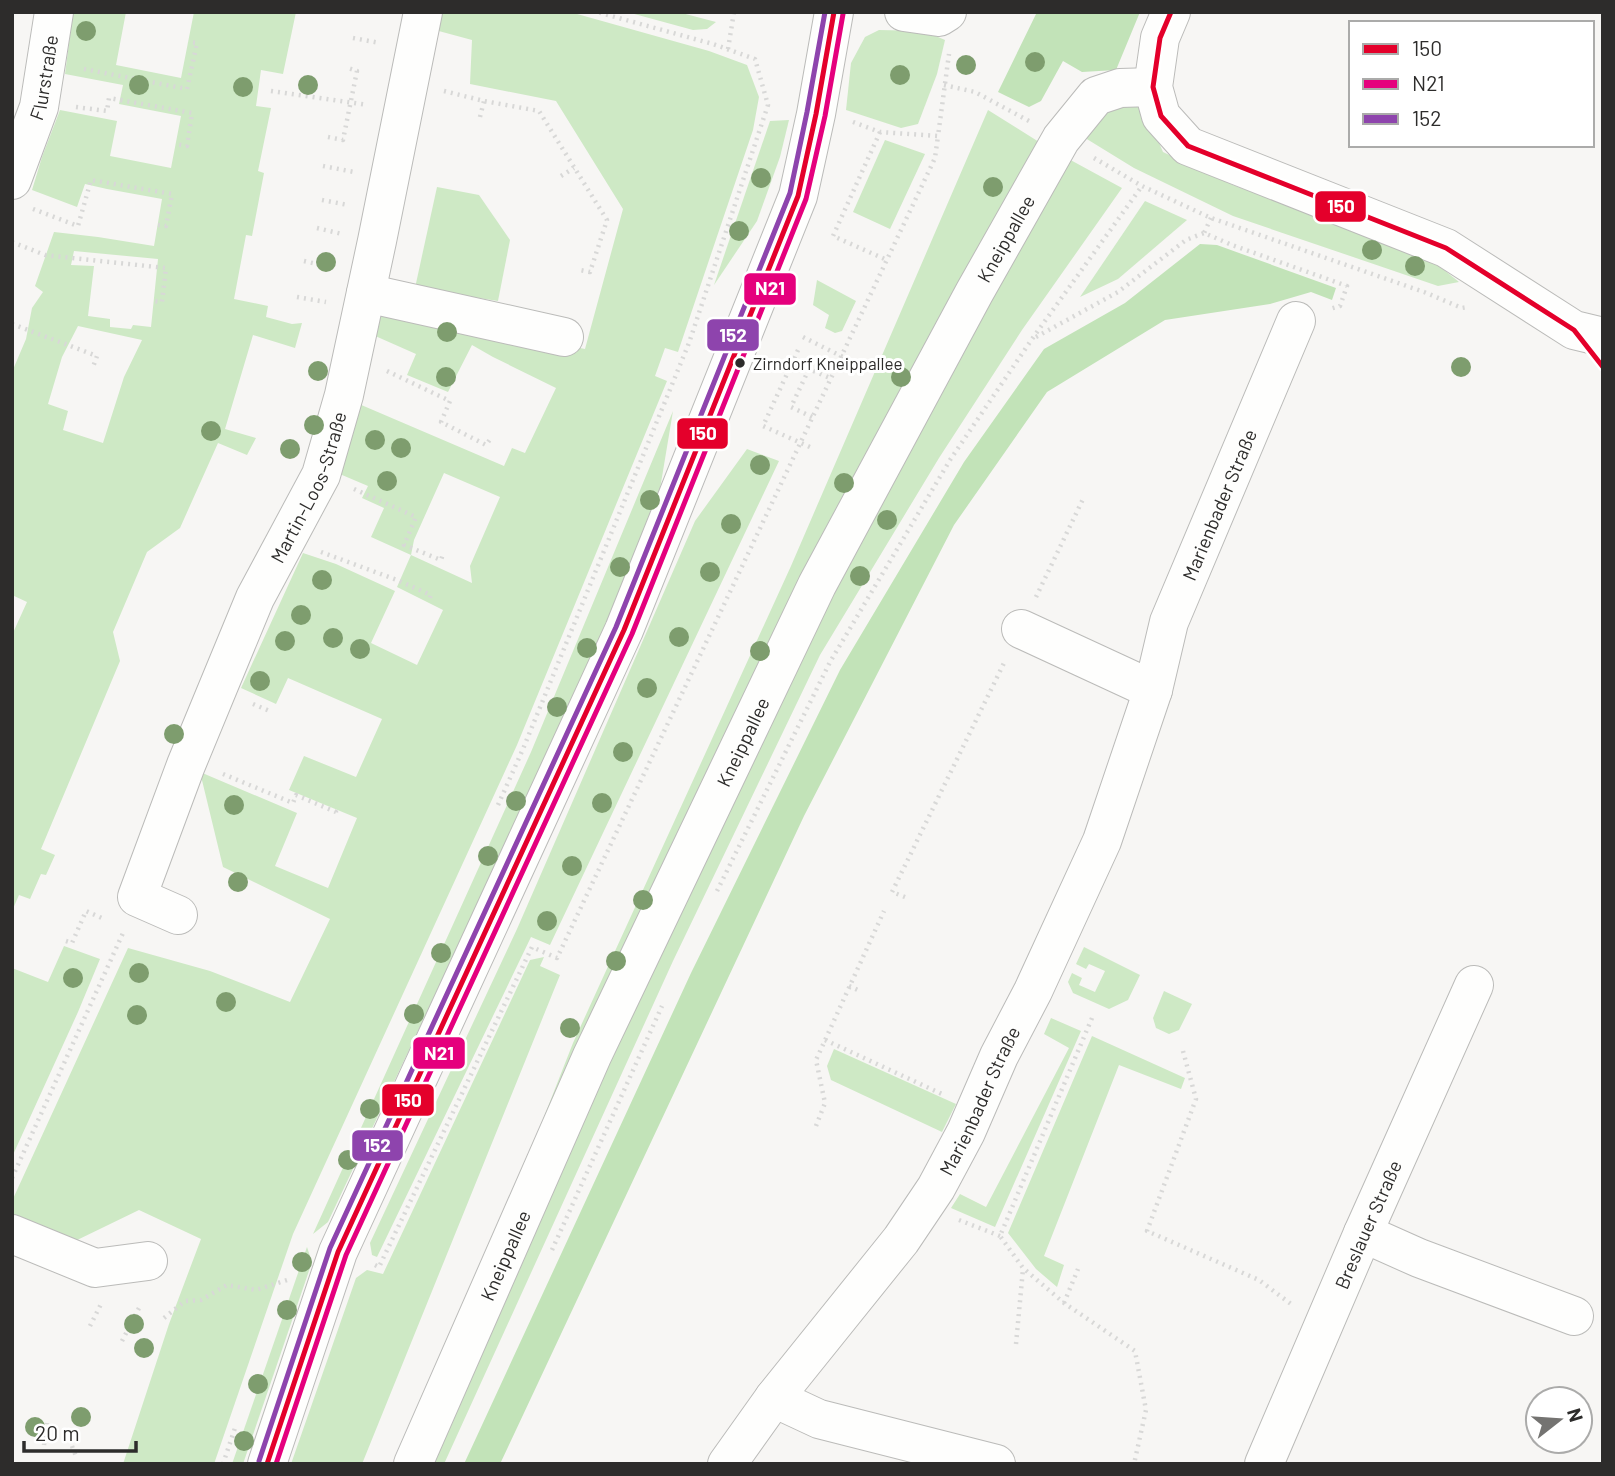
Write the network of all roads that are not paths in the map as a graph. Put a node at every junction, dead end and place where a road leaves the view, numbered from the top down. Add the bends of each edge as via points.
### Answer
1 (54, 12) edge
2 (422, 12) edge
3 (834, 12) edge
4 (904, 12) edge
5 (947, 12) edge
6 (1171, 12) edge
7 (1153, 87) junction
8 (16, 192) edge
9 (366, 293) junction
10 (1296, 321) road end
11 (1588, 333) edge
12 (564, 337) dead end
13 (1603, 367) edge
14 (1021, 629) road end
15 (1153, 690) junction
16 (178, 915) dead end
17 (1474, 985) dead end
18 (1363, 1233) junction
19 (12, 1234) edge
20 (148, 1261) dead end
21 (1574, 1316) dead end
22 (774, 1398) junction
23 (267, 1464) edge
24 (413, 1464) edge
25 (727, 1464) edge
26 (996, 1464) edge
27 (1264, 1464) edge

1 - 8 street, Flurstraße via 40,107
2 - 9 street, Martin-Loos-Straße
3 - 23 street via 798,196 624,629 338,1252
4 - 5 street via 939,17
6 - 7 street via 1160,38
7 - 11 street via 1161,116 1188,146 1446,248
7 - 24 street, Kneippallee via 1120,88 1096,96 1062,139 817,585 592,1056
9 - 12 street
9 - 16 street, Martin-Loos-Straße via 321,475 256,598 131,912
10 - 15 street, Marienbader Straße via 1169,622
11 - 13 street
14 - 15 street
15 - 22 street, Marienbader Straße via 1102,841 966,1132 901,1240
17 - 18 street, Breslauer Straße
18 - 21 street
18 - 27 street, Breslauer Straße
19 - 20 street via 95,1268
22 - 25 street, Marienbader Straße
22 - 26 street via 819,1419

